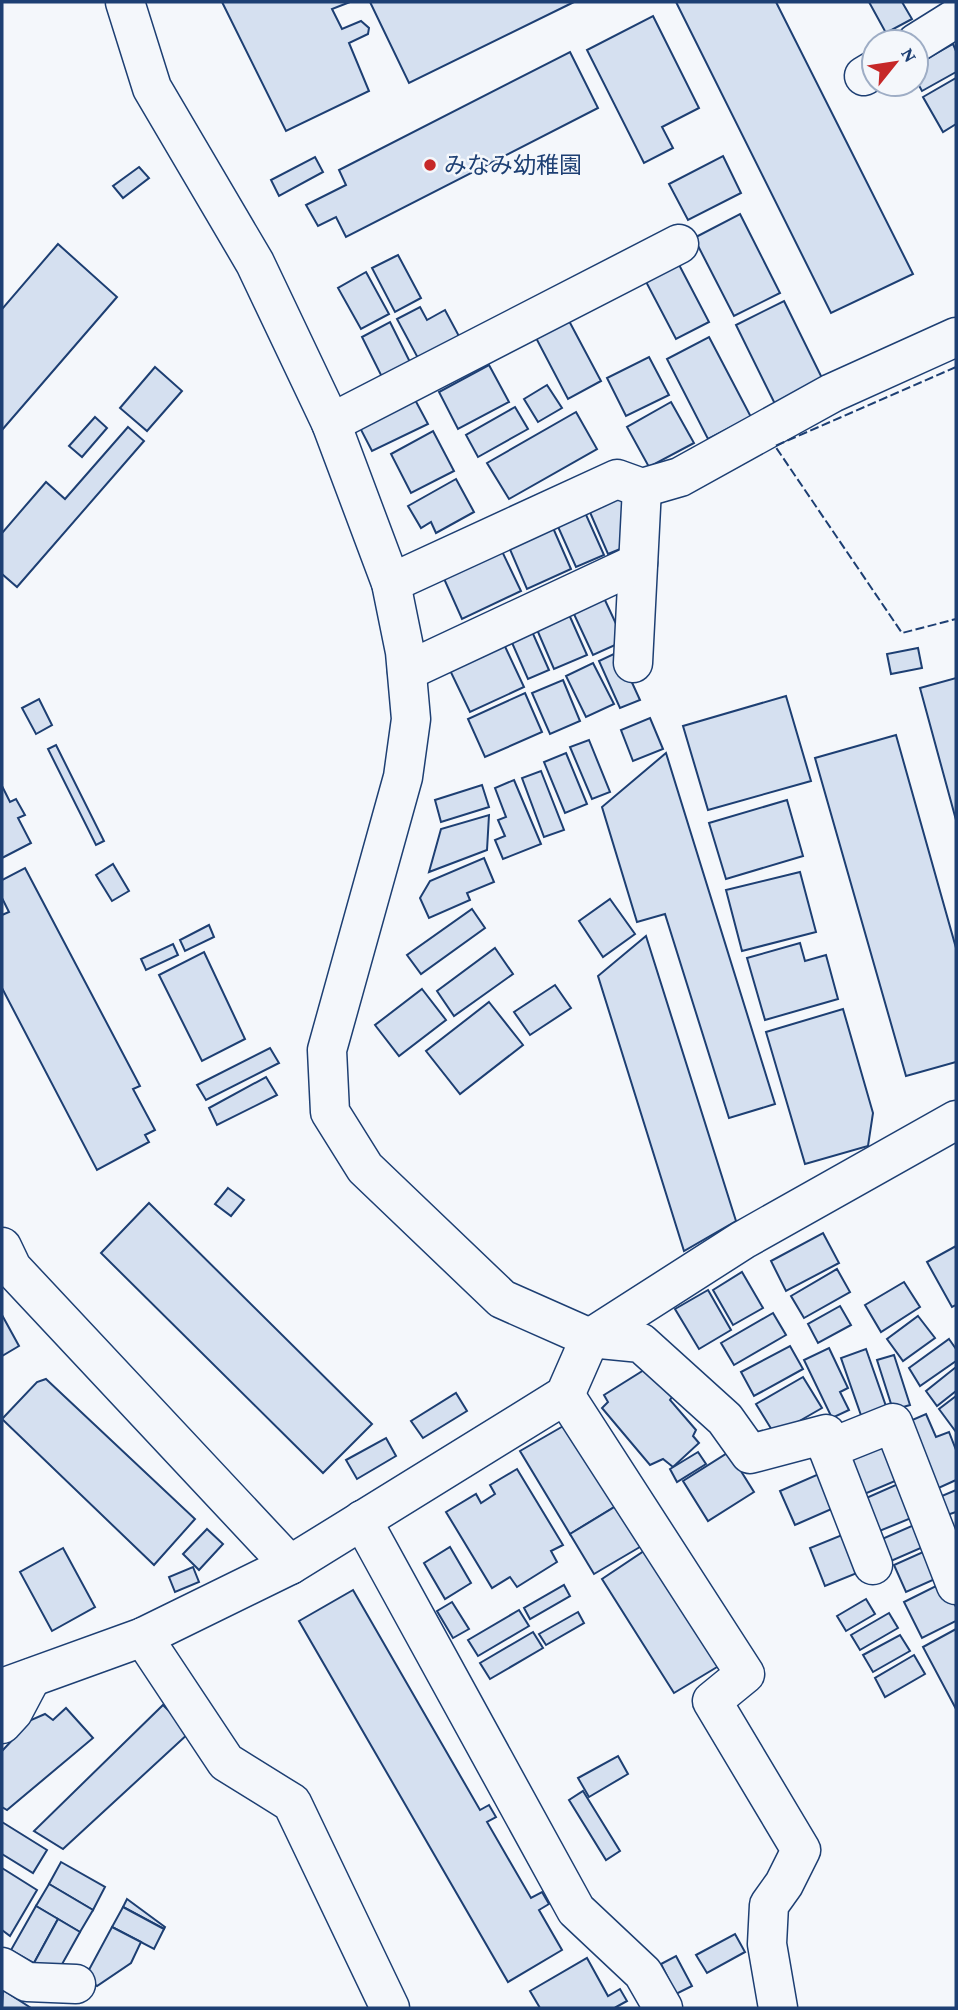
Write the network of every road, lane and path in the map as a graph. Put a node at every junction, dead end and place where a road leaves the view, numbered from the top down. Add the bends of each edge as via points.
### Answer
1 (125, 2) edge
2 (956, 21) edge
3 (930, 35) edge
4 (679, 244) dead end
5 (956, 337) edge
6 (331, 423) junction
7 (642, 488) junction
8 (638, 562) junction
9 (391, 583) junction
10 (633, 663) dead end
11 (407, 671) junction
12 (956, 1120) edge
13 (2, 1247) edge
14 (590, 1338) junction
15 (565, 1395) junction
16 (828, 1449) junction
17 (362, 1520) junction
18 (290, 1565) junction
19 (873, 1566) dead end
20 (956, 1585) edge
21 (143, 1637) junction
22 (16, 1683) edge
23 (2, 1724) edge
24 (2, 1967) edge
25 (76, 1984) dead end
26 (390, 2008) edge
27 (663, 2008) edge
28 (778, 2008) edge

1 - 6 street via 152,88 255,263
2 - 3 street
4 - 6 street
5 - 7 street via 832,393 680,477
6 - 9 street
7 - 8 street
7 - 9 street via 617,479
8 - 10 street
8 - 11 street
9 - 11 street
11 - 14 street via 411,719 403,777 327,1050 330,1111 365,1168 502,1299
12 - 14 street via 743,1240
13 - 18 street via 12,1268
14 - 15 street
14 - 16 street via 641,1342 725,1419 750,1454 826,1434
15 - 17 street
15 - 28 street via 746,1674 712,1701 801,1850 769,1905 766,1944
16 - 19 street
16 - 20 street via 893,1423
17 - 18 street
17 - 27 street via 576,1910 643,1973
18 - 21 street
21 - 22 street
21 - 26 street via 226,1762 292,1803
22 - 23 street via 13,1712
24 - 25 street via 27,1982

